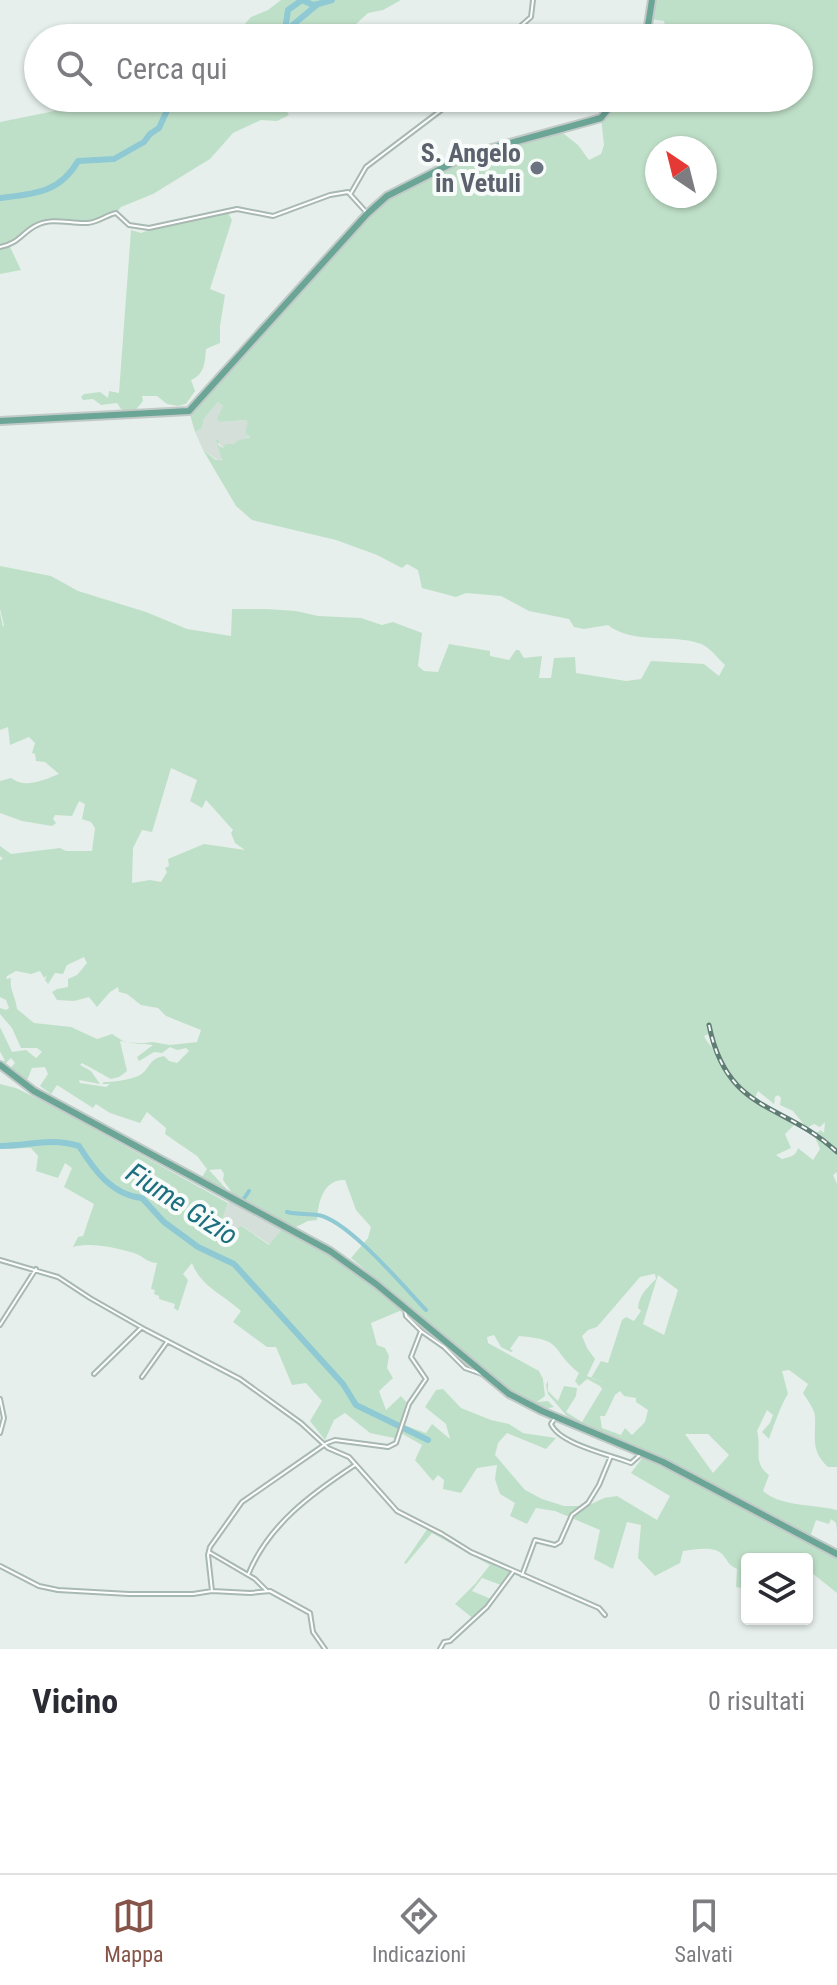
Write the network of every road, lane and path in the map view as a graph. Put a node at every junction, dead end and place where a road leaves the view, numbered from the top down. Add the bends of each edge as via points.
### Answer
1 (533, 0) edge
2 (652, 0) edge
3 (523, 24) edge
4 (648, 24) edge
5 (439, 112) edge
6 (606, 112) edge
7 (351, 194) junction
8 (367, 214) junction
9 (0, 247) edge
10 (0, 421) edge
11 (0, 1065) edge
12 (0, 1260) edge
13 (36, 1269) junction
14 (405, 1309) junction
15 (0, 1325) edge
16 (141, 1328) junction
17 (421, 1331) junction
18 (168, 1341) junction
19 (446, 1346) junction
20 (94, 1374) dead end
21 (142, 1377) dead end
22 (0, 1399) edge
23 (556, 1417) junction
24 (0, 1433) edge
25 (325, 1445) junction
26 (642, 1453) junction
27 (611, 1456) junction
28 (356, 1464) junction
29 (209, 1552) junction
30 (837, 1554) edge
31 (0, 1566) edge
32 (513, 1571) junction
33 (248, 1575) junction
34 (522, 1575) junction
35 (212, 1591) junction
36 (267, 1592) junction
37 (605, 1615) dead end
38 (325, 1649) edge
39 (440, 1649) edge

1 - 3 street via 531,17
2 - 4 main road
5 - 7 street via 366,167
6 - 8 main road via 601,118 470,154 387,196
7 - 8 street
7 - 9 street via 330,195 273,216 237,209 149,228 129,225 116,213 90,223 40,223 19,241
8 - 10 main road via 189,411
11 - 14 main road via 34,1091 330,1251
12 - 13 street
13 - 15 street
13 - 16 street
14 - 17 street
14 - 19 main road
16 - 18 street
16 - 20 street
17 - 19 street
17 - 25 street via 411,1357 426,1379 409,1404 396,1443 388,1447 335,1440
18 - 21 street
18 - 25 street via 240,1379
19 - 23 main road via 509,1394
22 - 24 street
23 - 26 main road
23 - 27 street via 551,1424 555,1433
25 - 28 street
25 - 29 street via 242,1502
26 - 27 street via 631,1463
26 - 30 main road
27 - 34 street via 599,1485 572,1515 560,1542 535,1540
28 - 32 street via 397,1511
28 - 33 street via 315,1490 277,1528 257,1551
29 - 33 street
29 - 35 street
31 - 35 street via 28,1582 58,1590
32 - 34 street
32 - 39 street via 487,1607
33 - 36 street
34 - 37 street
35 - 36 street
36 - 38 street via 310,1613 313,1632

